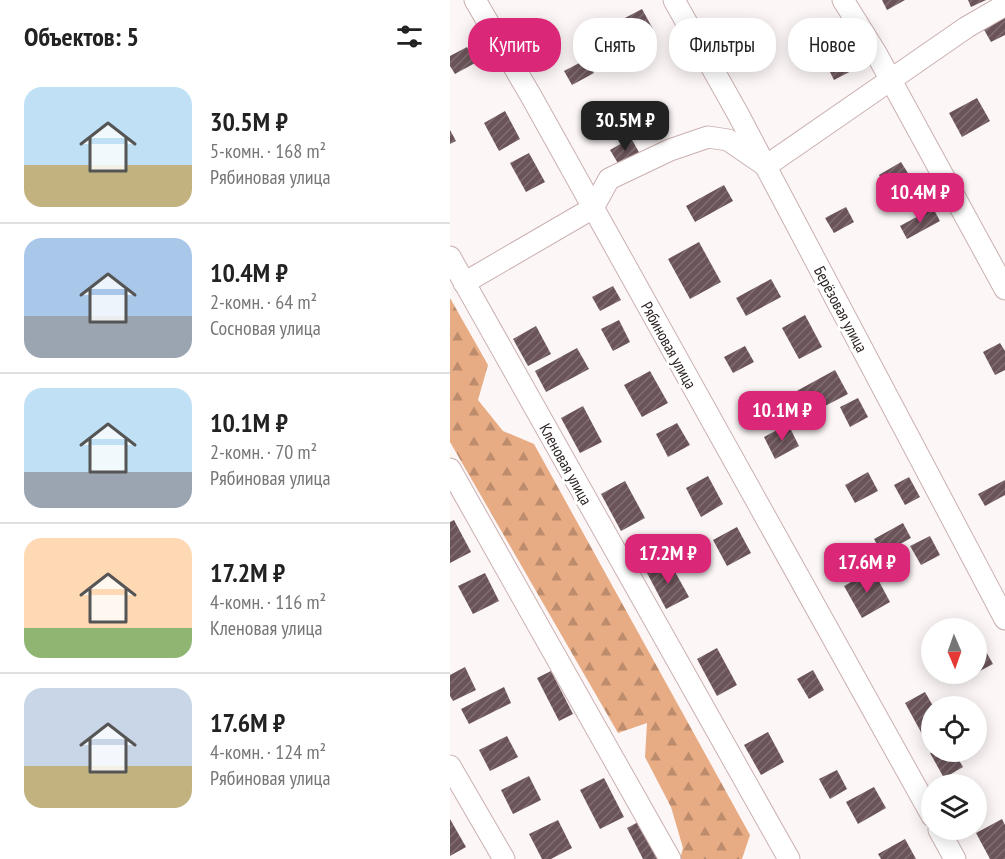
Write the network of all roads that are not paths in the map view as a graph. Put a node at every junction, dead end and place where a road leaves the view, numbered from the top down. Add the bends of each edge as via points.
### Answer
1 (475, 0) edge
2 (674, 0) edge
3 (843, 0) edge
4 (1005, 5) edge
5 (891, 80) junction
6 (765, 166) junction
7 (593, 208) junction
8 (450, 257) edge
9 (464, 283) junction
10 (1005, 289) edge
11 (450, 469) edge
12 (1005, 619) edge
13 (450, 766) edge
14 (921, 796) edge
15 (945, 840) edge
16 (504, 859) edge
17 (670, 859) edge
18 (789, 859) edge
19 (955, 859) edge

1 - 7 street, Рябиновая улица
2 - 6 street, Берёзовая улица
3 - 5 street
4 - 5 street
5 - 6 street
5 - 10 street
6 - 7 street via 728,140 708,137 609,179
6 - 12 street, Берёзовая улица
7 - 9 street
7 - 14 street, Рябиновая улица
8 - 9 street, Кленовая улица
9 - 18 street, Кленовая улица
11 - 17 street
13 - 16 street
15 - 19 street

